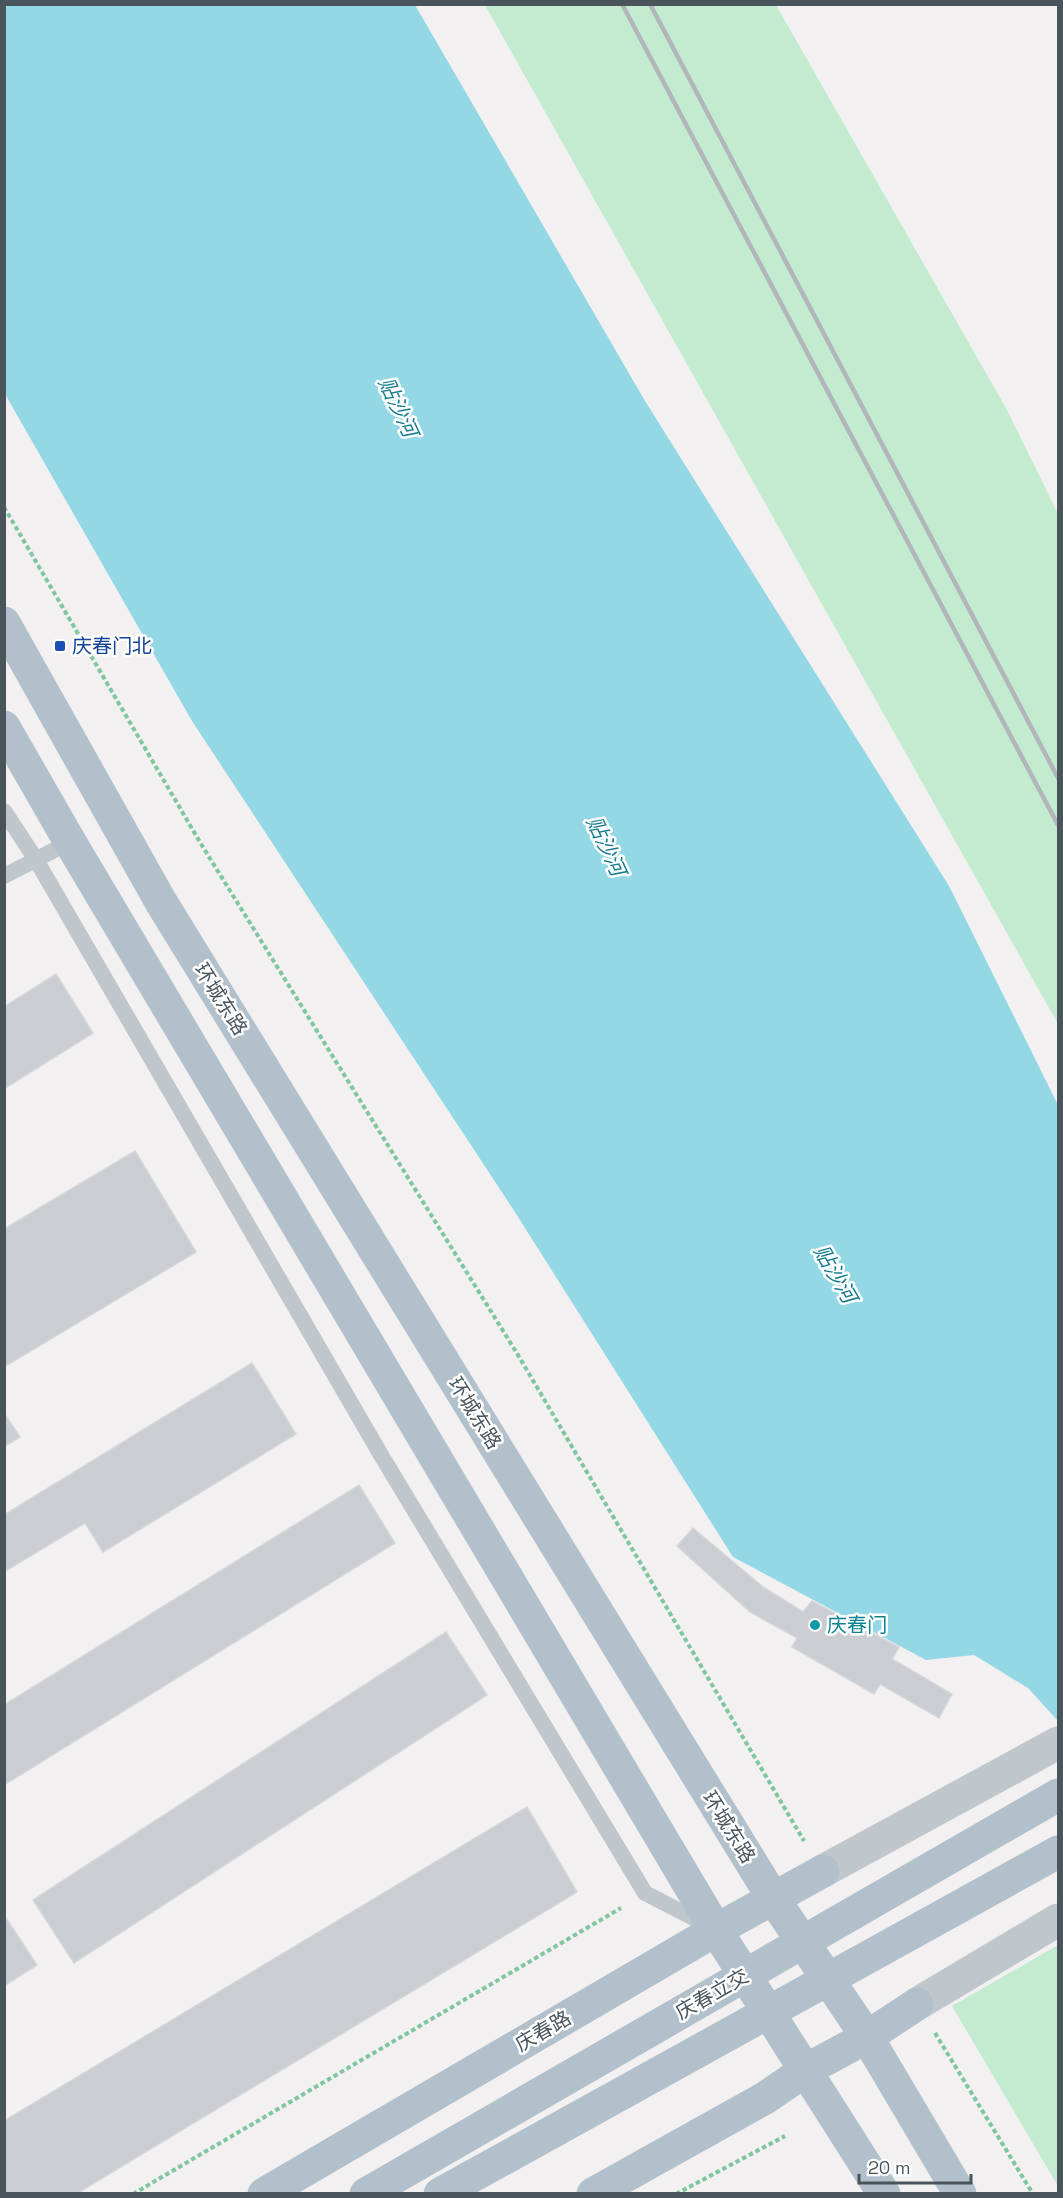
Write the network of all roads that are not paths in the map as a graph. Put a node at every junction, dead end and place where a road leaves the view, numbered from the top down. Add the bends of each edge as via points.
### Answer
1 (4, 623) edge
2 (4, 727) edge
3 (4, 811) edge
4 (70, 842) junction
5 (35, 858) junction
6 (4, 876) edge
7 (1059, 1743) edge
8 (1059, 1795) edge
9 (1059, 1852) edge
10 (823, 1872) joint
11 (773, 1898) junction
12 (1059, 1920) edge
13 (716, 1930) junction
14 (917, 2004) joint
15 (867, 2037) junction
16 (806, 2070) junction
17 (264, 2193) edge
18 (366, 2193) edge
19 (440, 2193) edge
20 (594, 2193) edge
21 (884, 2193) edge
22 (960, 2193) edge

1 - 11 main road, 环城东路 via 161,902
2 - 4 main road
3 - 5 lane
4 - 5 lane
4 - 13 main road
5 - 6 lane
5 - 13 lane via 381,1455 645,1893
7 - 10 street
8 - 18 main road, 庆春立交, bridge
9 - 19 main road, bridge
10 - 11 main road, 庆春路
11 - 13 main road, 庆春路
11 - 15 main road, 环城东路
12 - 14 street
13 - 16 main road
13 - 17 main road, 庆春路
14 - 15 main road
15 - 16 main road
15 - 22 main road, 环城东路
16 - 20 main road via 765,2098
16 - 21 main road

